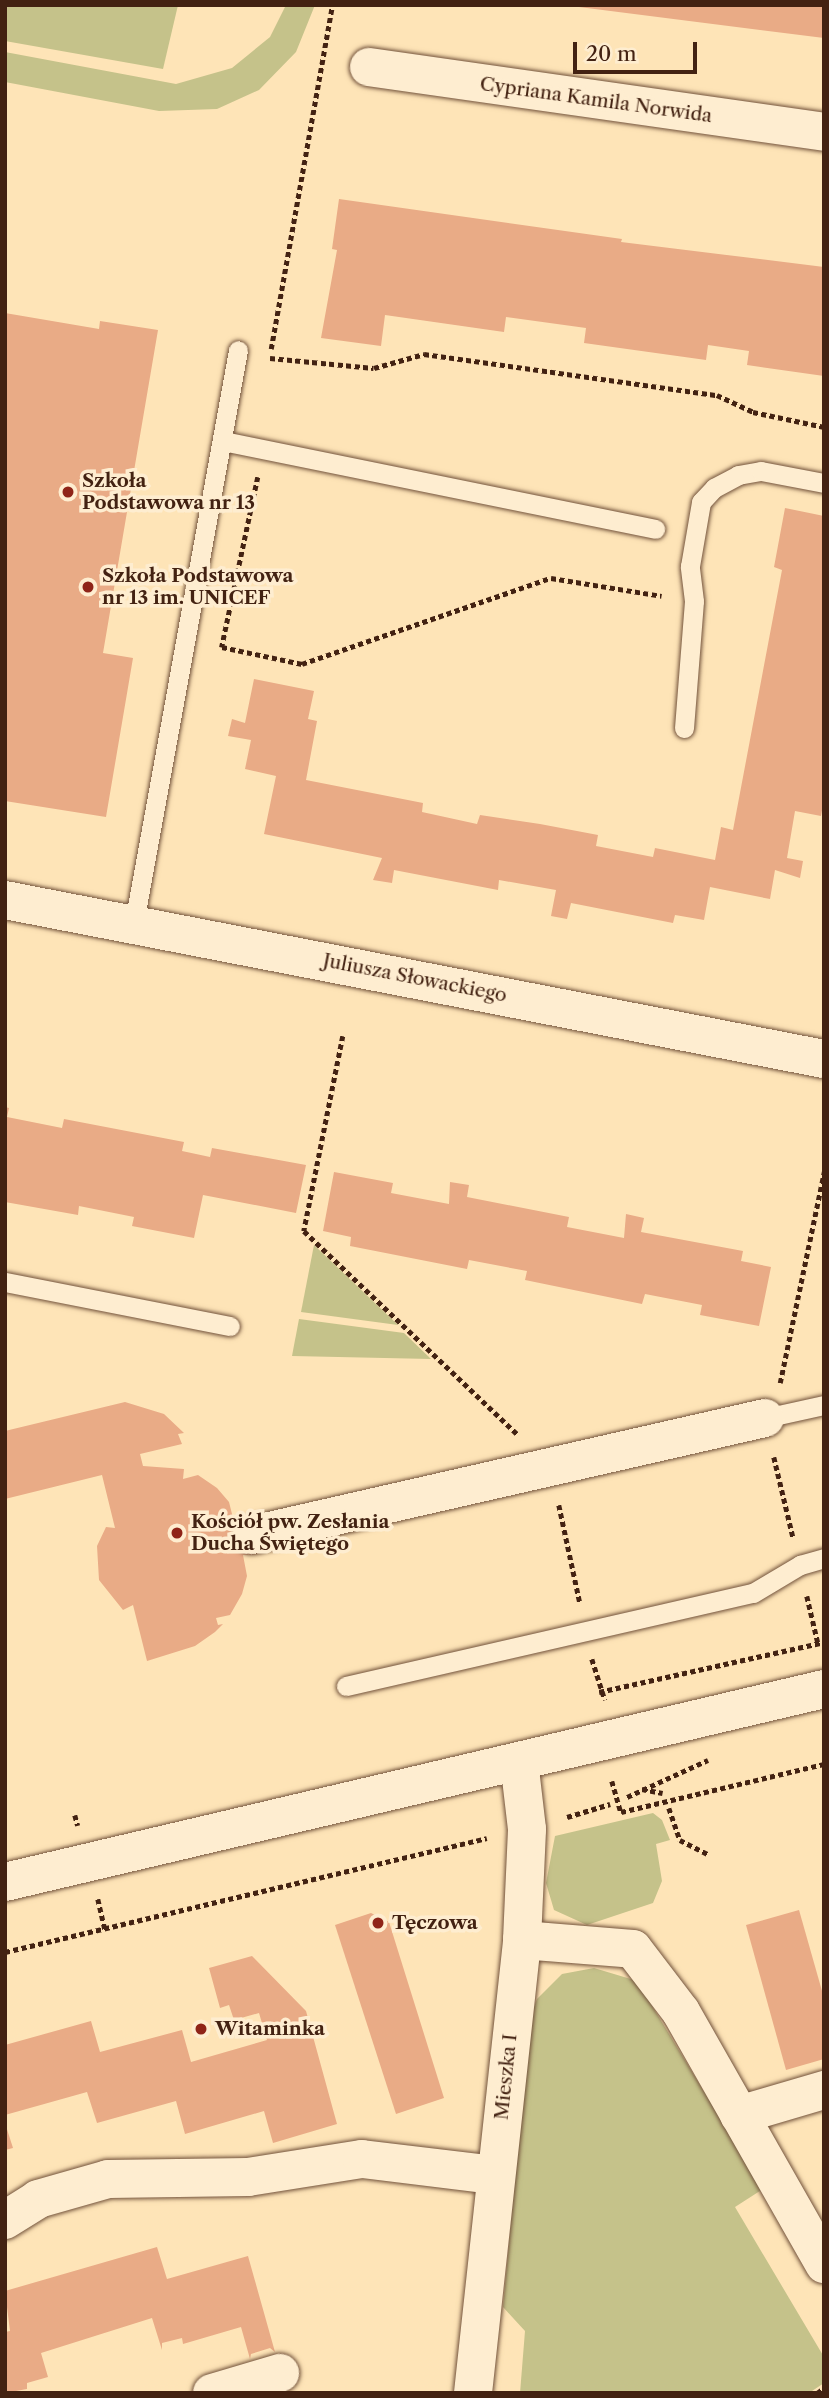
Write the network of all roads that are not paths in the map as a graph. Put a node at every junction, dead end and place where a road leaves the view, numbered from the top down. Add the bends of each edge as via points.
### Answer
1 (369, 67) dead end
2 (824, 132) edge
3 (239, 350) road end
4 (223, 441) junction
5 (824, 484) edge
6 (655, 529) dead end
7 (684, 728) dead end
8 (5, 900) edge
9 (134, 923) junction
10 (824, 1059) edge
11 (5, 1282) edge
12 (230, 1326) dead end
13 (824, 1405) edge
14 (765, 1418) joint
15 (252, 1535) dead end
16 (824, 1559) edge
17 (346, 1686) dead end
18 (824, 1689) edge
19 (519, 1761) junction
20 (5, 1882) edge
21 (522, 1940) junction
22 (824, 2090) edge
23 (739, 2115) junction
24 (495, 2175) junction
25 (5, 2220) edge
26 (824, 2264) edge
27 (280, 2374) dead end
28 (212, 2393) edge
29 (473, 2393) edge

1 - 2 street, Cypriana Kamila Norwida
3 - 4 lane
4 - 6 lane
4 - 9 lane
5 - 7 lane via 761,471 738,475 714,488 701,502 690,566 694,601
8 - 9 street, Juliusza Słowackiego
9 - 10 street, Juliusza Słowackiego
11 - 12 lane
13 - 14 lane
14 - 15 street
16 - 17 lane via 800,1565 753,1593
18 - 19 street
19 - 20 street
19 - 21 street, Mieszka I via 527,1829
21 - 23 street via 633,1948 681,2012
21 - 24 street, Mieszka I
22 - 23 street
23 - 26 street
24 - 25 street via 362,2159 248,2177 108,2179 38,2199
24 - 29 street, Mieszka I
27 - 28 street

